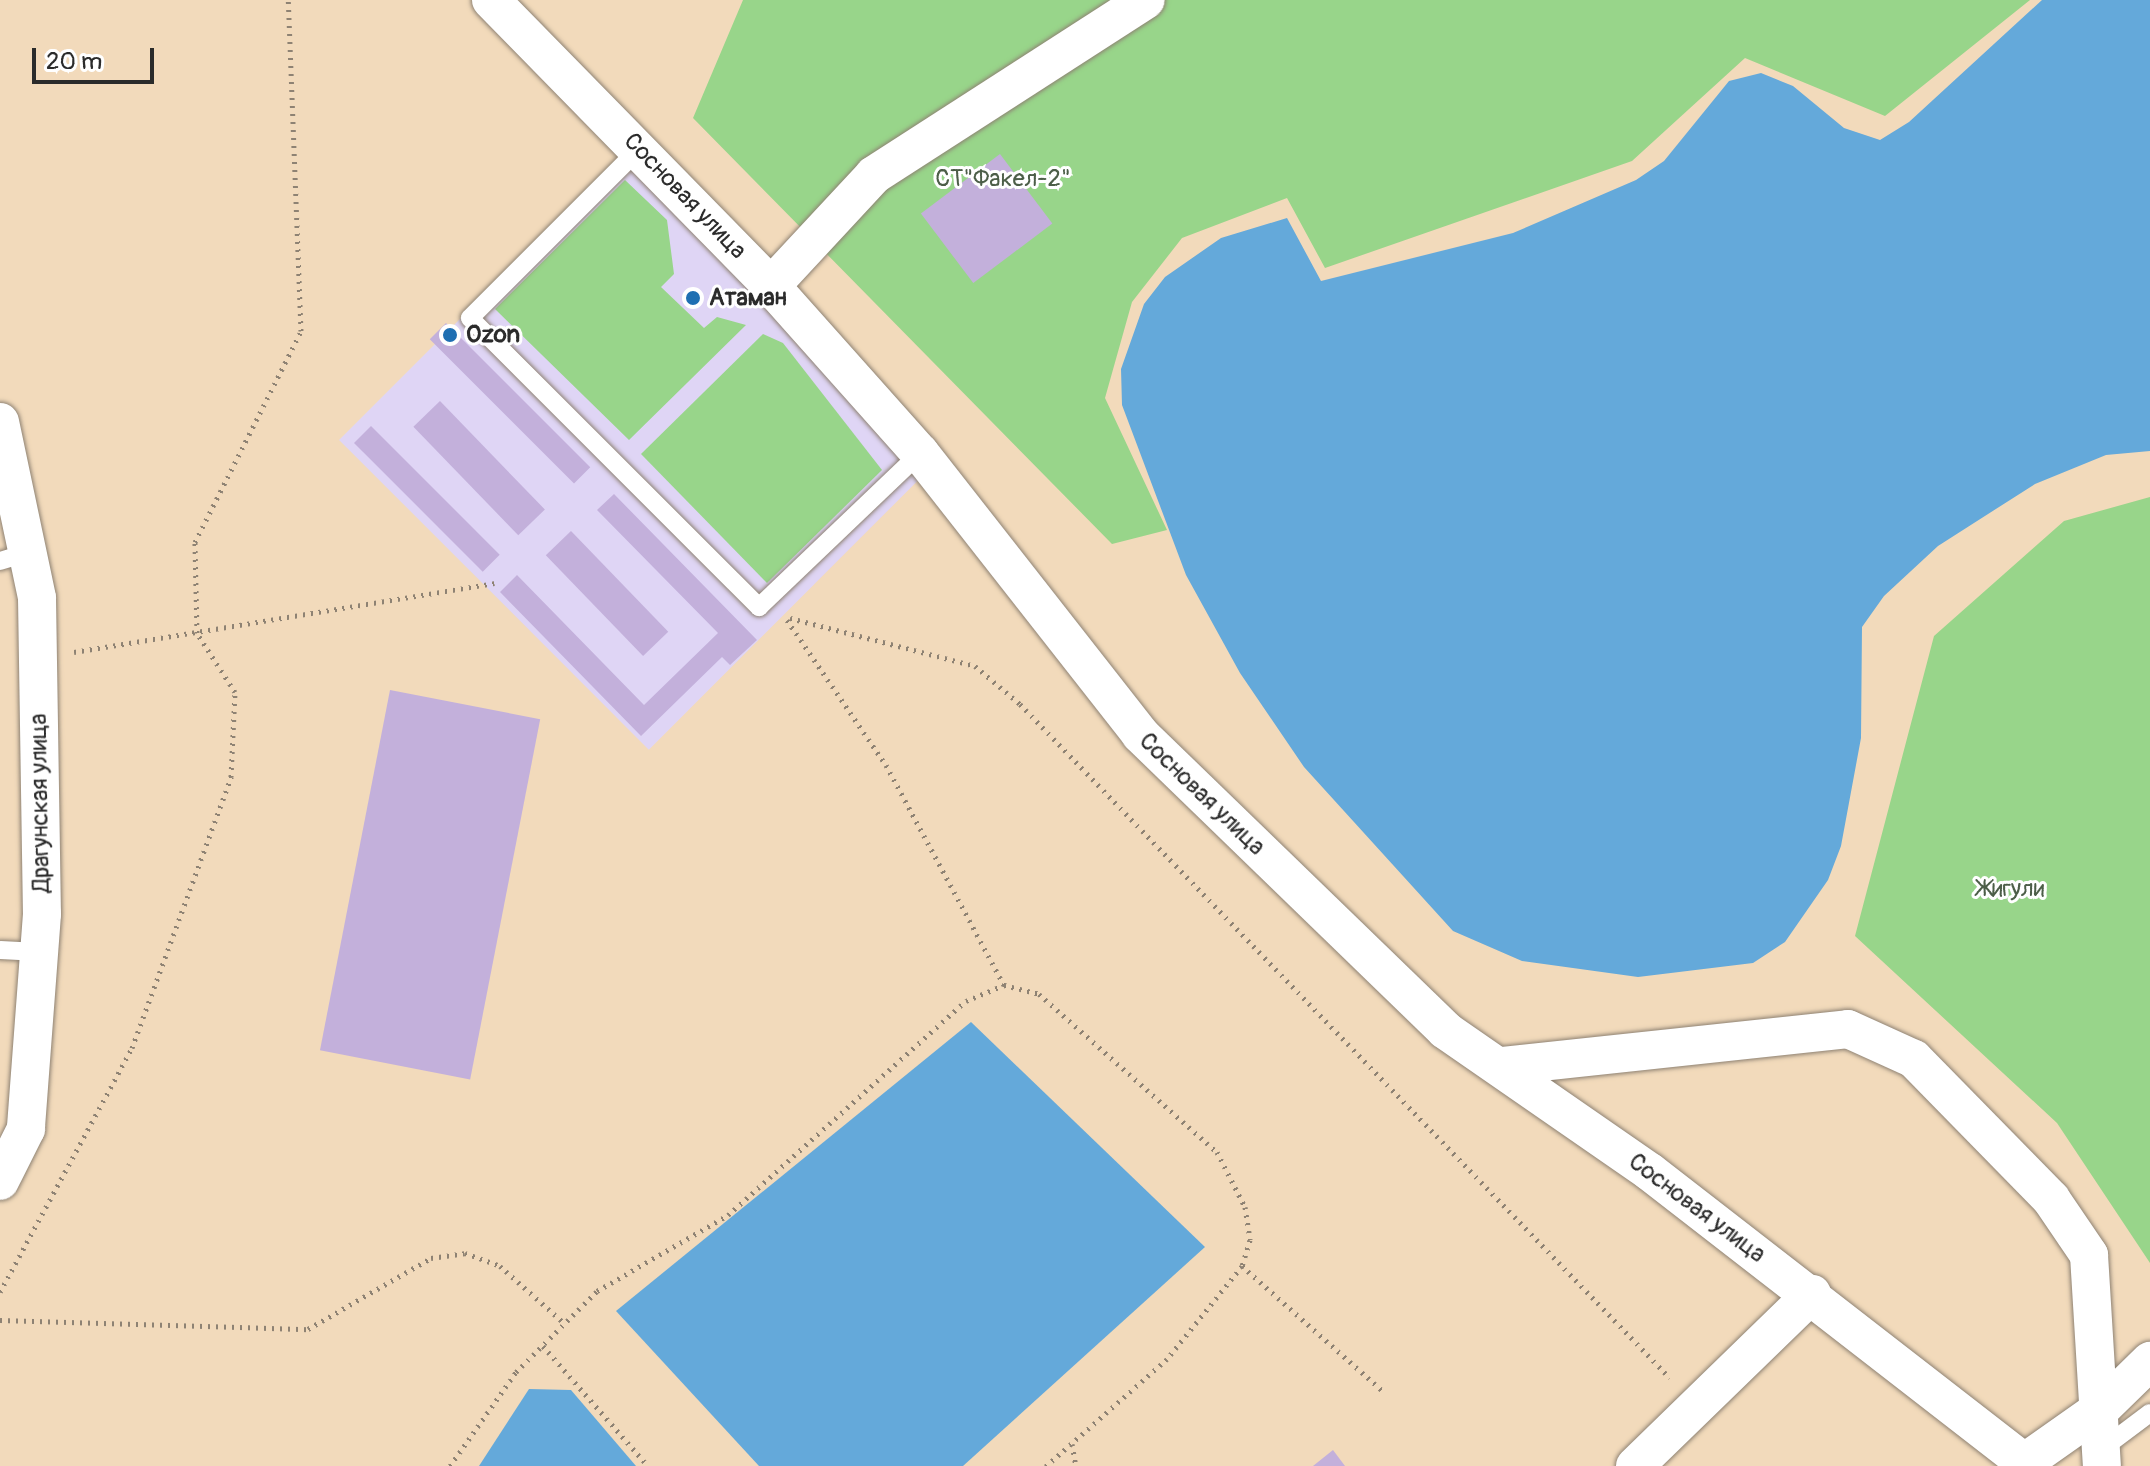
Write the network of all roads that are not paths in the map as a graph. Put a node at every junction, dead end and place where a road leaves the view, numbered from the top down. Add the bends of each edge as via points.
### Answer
1 (491, 0) edge
2 (1146, 0) edge
3 (639, 149) junction
4 (771, 286) junction
5 (0, 422) edge
6 (920, 453) junction
7 (14, 557) edge
8 (0, 950) edge
9 (39, 952) junction
10 (1503, 1066) junction
11 (0, 1181) edge
12 (1812, 1294) junction
13 (2150, 1361) edge
14 (2103, 1407) junction
15 (2150, 1413) edge
16 (2102, 1457) edge
17 (2027, 1464) edge
18 (1635, 1466) edge

1 - 3 street, Сосновая улица
2 - 4 street via 874,175
3 - 4 street, Сосновая улица
3 - 6 lane via 470,318 759,607
4 - 6 street, Сосновая улица
5 - 7 street, Драгунская улица
6 - 10 street, Сосновая улица via 1140,734 1445,1030
7 - 9 street, Драгунская улица via 38,657
8 - 9 lane
9 - 11 street, Драгунская улица via 26,1129
10 - 12 street, Сосновая улица
10 - 14 street via 1848,1029 1914,1059 2051,1199 2089,1255
12 - 17 street, Сосновая улица
12 - 18 street
13 - 14 street
14 - 16 street
14 - 17 street
15 - 16 lane

